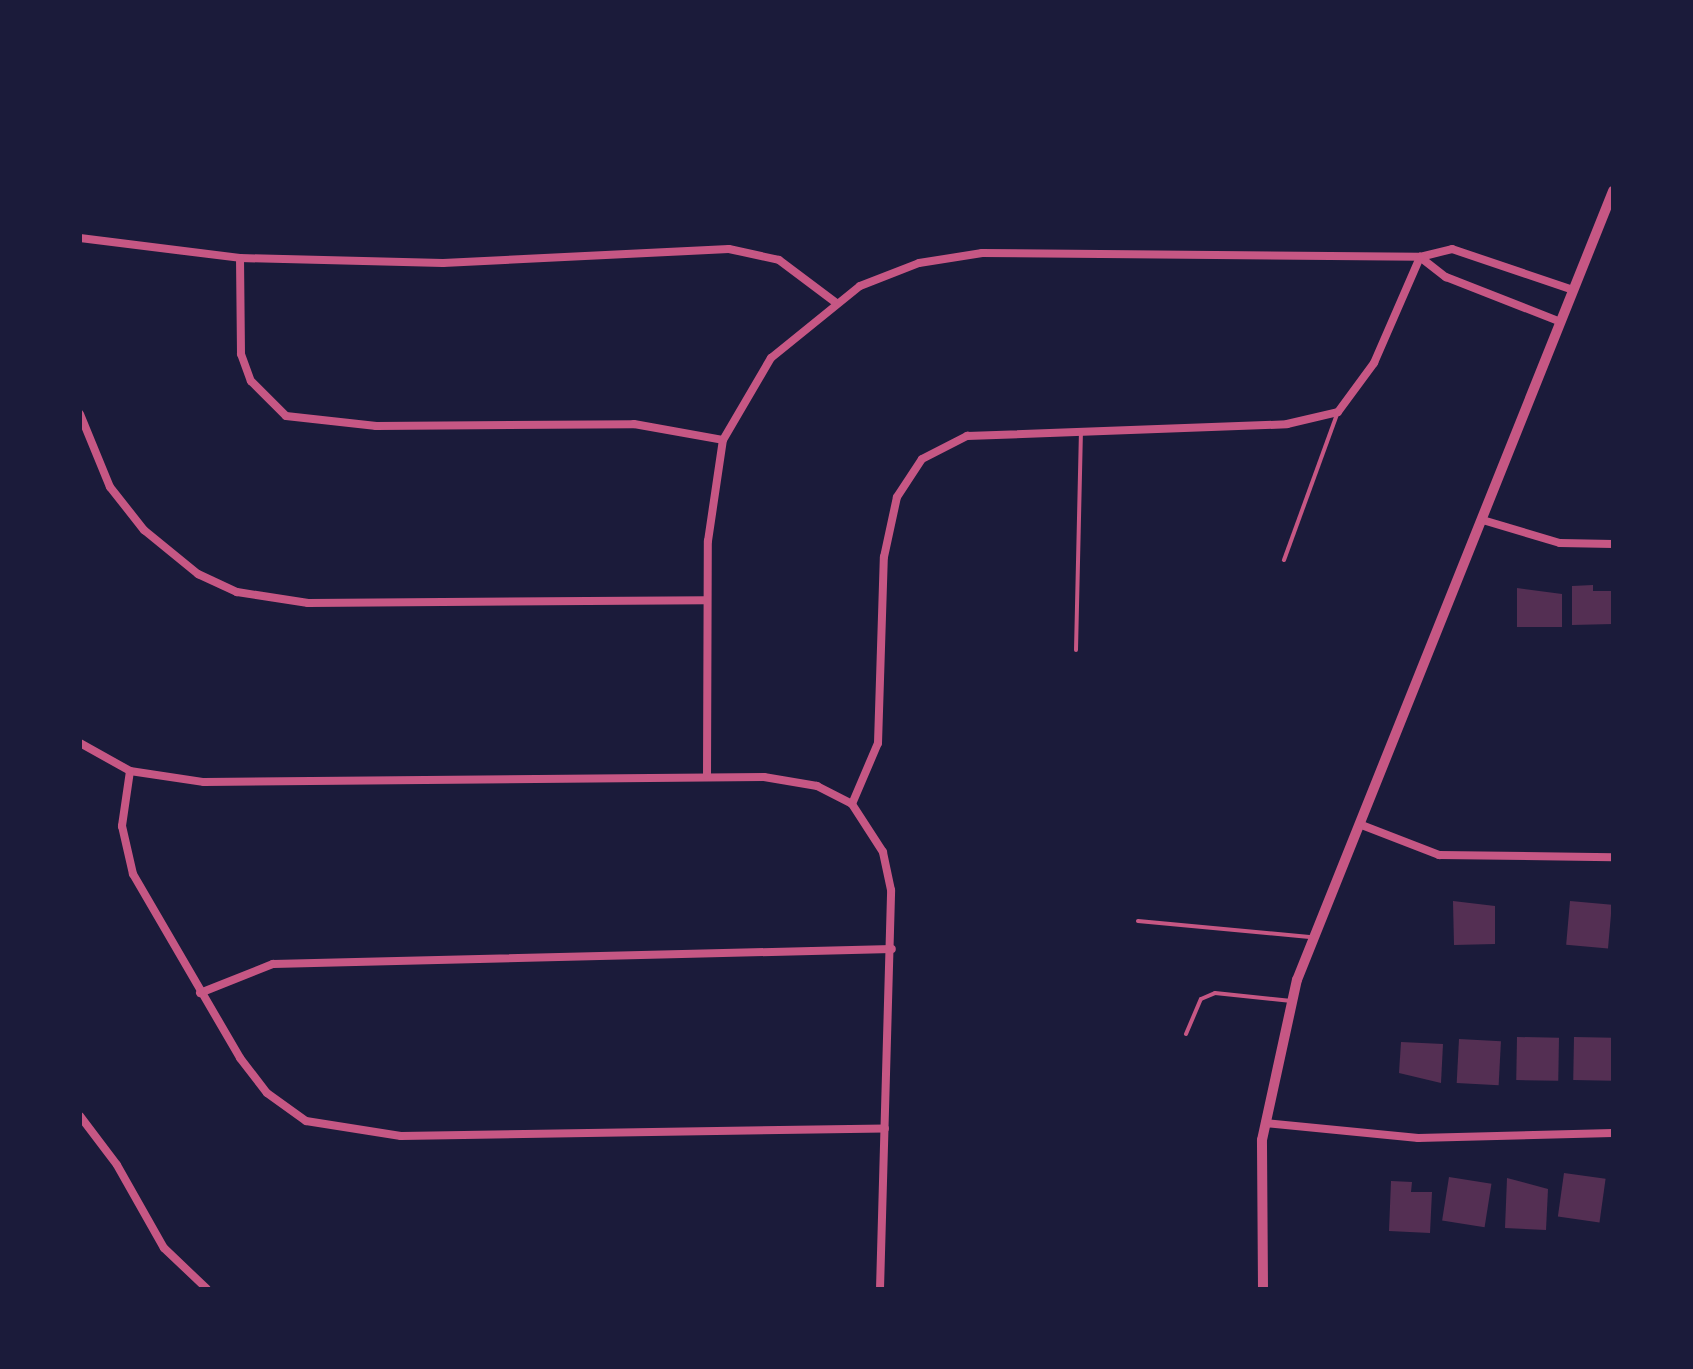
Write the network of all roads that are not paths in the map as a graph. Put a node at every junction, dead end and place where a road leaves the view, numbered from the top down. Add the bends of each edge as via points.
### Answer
1 (1613, 192) edge
2 (80, 238) edge
3 (1420, 257) junction
4 (240, 258) junction
5 (1572, 290) junction
6 (835, 302) junction
7 (1560, 322) junction
8 (1338, 412) junction
9 (80, 414) edge
10 (1081, 430) junction
11 (723, 440) junction
12 (1486, 522) junction
13 (1613, 544) edge
14 (1284, 560) dead end
15 (706, 600) junction
16 (1076, 650) dead end
17 (80, 744) edge
18 (130, 771) junction
19 (707, 776) junction
20 (852, 804) junction
21 (1356, 822) junction
22 (1613, 858) edge
23 (1138, 921) dead end
24 (1312, 937) junction
25 (892, 949) junction
26 (200, 993) junction
27 (1292, 1001) junction
28 (1186, 1034) dead end
29 (80, 1116) edge
30 (1265, 1123) junction
31 (885, 1128) junction
32 (1613, 1133) edge
33 (207, 1289) edge
34 (880, 1289) edge
35 (1263, 1289) edge

1 - 5 street
2 - 4 street
3 - 5 street via 1452,249 1478,254
3 - 6 street via 982,253 884,275
3 - 7 street via 1446,277
3 - 8 street via 1374,364
4 - 6 street via 443,263 730,249 779,260
4 - 11 street via 241,354 263,398 286,416 376,426 634,424
5 - 7 street
6 - 11 street via 771,358
7 - 12 street
8 - 10 street via 1287,424
8 - 14 lane
9 - 15 street via 110,487 144,530 198,574 237,592 308,603
10 - 16 lane
10 - 20 street via 967,436 934,449 909,474 893,508 884,557 878,743
11 - 15 street
12 - 13 street via 1560,543
12 - 21 street
15 - 19 street
17 - 18 street
18 - 19 street via 260,783
18 - 26 street via 122,826 127,858
19 - 20 street via 793,780
20 - 25 street via 889,870
21 - 22 street via 1439,855
21 - 24 street
23 - 24 lane
24 - 27 street
25 - 26 street via 273,964
25 - 31 street
26 - 31 street via 268,1092 287,1110 329,1130 401,1136
27 - 28 lane via 1214,992 1201,999
27 - 30 street
29 - 33 street via 164,1248
30 - 32 street via 1418,1138
30 - 35 street via 1258,1225
31 - 34 street

